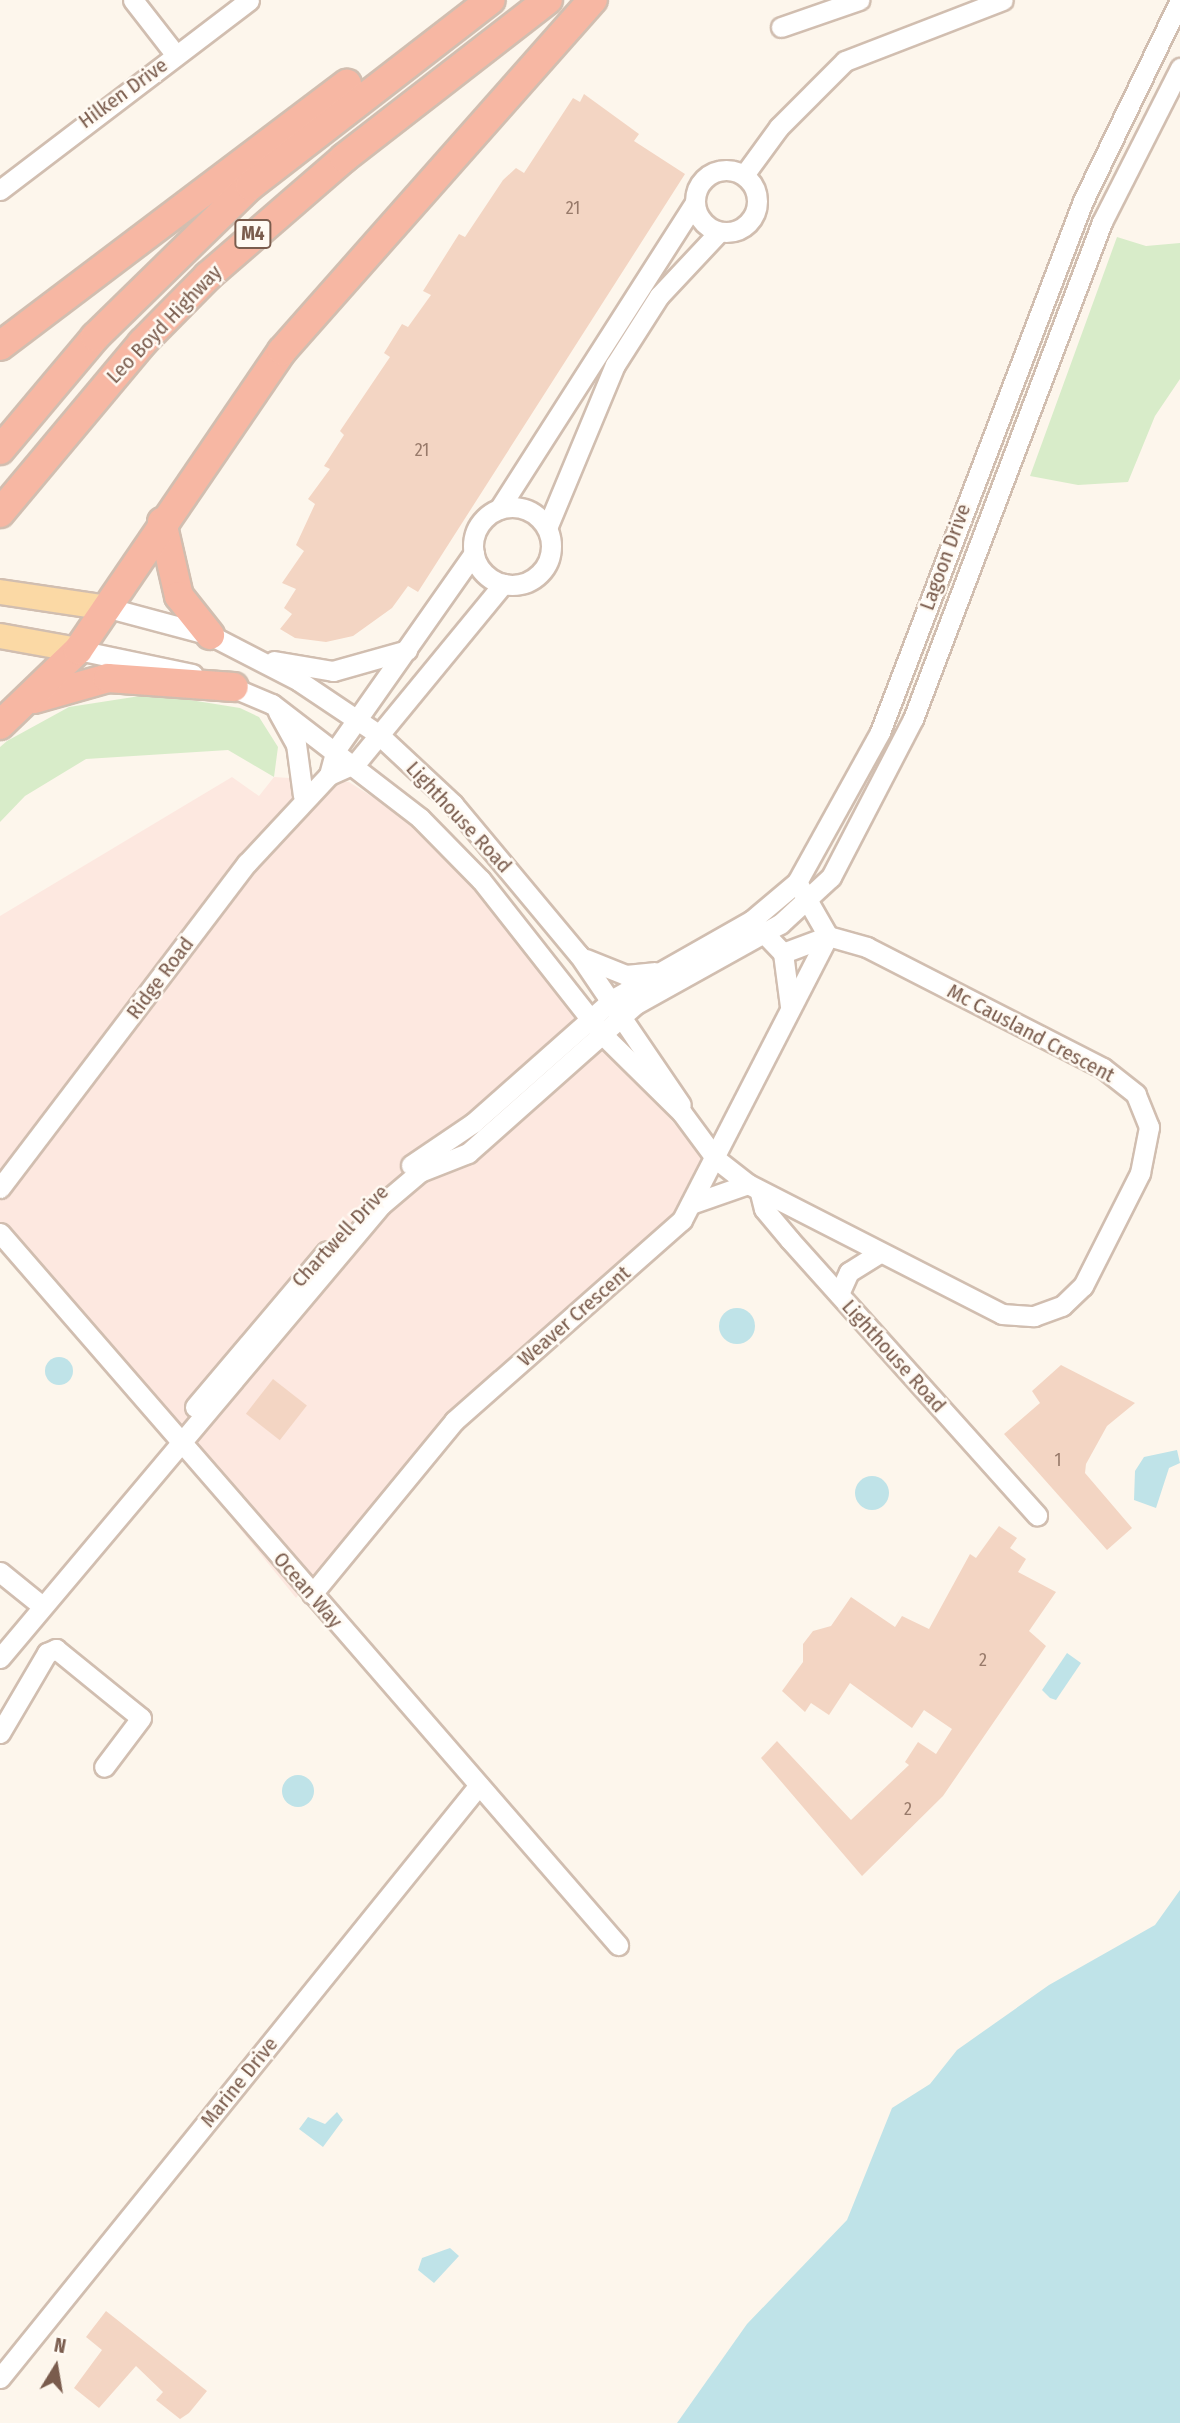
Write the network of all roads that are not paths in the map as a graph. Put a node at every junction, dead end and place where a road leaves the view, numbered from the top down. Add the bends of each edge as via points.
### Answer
1 (133, 0) edge
2 (249, 0) edge
3 (464, 0) edge
4 (491, 0) edge
5 (548, 0) edge
6 (593, 0) edge
7 (859, 0) edge
8 (1003, 0) edge
9 (1179, 10) edge
10 (781, 27) dead end
11 (175, 54) junction
12 (1150, 68) junction
13 (1177, 73) edge
14 (744, 175) junction
15 (0, 190) edge
16 (695, 203) junction
17 (719, 232) junction
18 (0, 346) edge
19 (0, 450) edge
20 (499, 509) junction
21 (0, 513) edge
22 (162, 522) junction
23 (547, 528) junction
24 (948, 546) junction
25 (474, 553) junction
26 (977, 557) junction
27 (503, 584) junction
28 (8, 594) edge
29 (109, 608) junction
30 (210, 635) junction
31 (0, 636) edge
32 (410, 648) junction
33 (78, 650) junction
34 (911, 651) junction
35 (249, 654) junction
36 (936, 659) junction
37 (234, 687) junction
38 (22, 704) junction
39 (272, 704) junction
40 (357, 720) junction
41 (0, 725) edge
42 (378, 734) junction
43 (336, 749) junction
44 (356, 763) junction
45 (329, 775) junction
46 (849, 789) junction
47 (303, 796) junction
48 (872, 802) junction
49 (797, 882) junction
50 (809, 901) junction
51 (758, 927) junction
52 (828, 936) junction
53 (783, 953) junction
54 (579, 955) junction
55 (660, 971) junction
56 (790, 1006) junction
57 (618, 1007) junction
58 (591, 1017) junction
59 (603, 1035) junction
60 (682, 1113) junction
61 (716, 1159) junction
62 (0, 1188) edge
63 (754, 1189) junction
64 (691, 1204) junction
65 (0, 1233) edge
66 (879, 1253) junction
67 (839, 1294) junction
68 (179, 1436) junction
69 (1037, 1515) dead end
70 (0, 1572) edge
71 (312, 1594) junction
72 (42, 1606) junction
73 (0, 1658) edge
74 (0, 1733) edge
75 (104, 1767) dead end
76 (479, 1785) junction
77 (618, 1945) dead end
78 (0, 2378) edge

1 - 11 street
2 - 11 street, Hilken Drive
3 - 18 highway via 161,220
4 - 19 highway, Leo Boyd Highway / M4 via 351,102 231,202 94,337
5 - 21 highway, Leo Boyd Highway / M4 via 344,158 217,268 142,343
6 - 22 highway via 282,351
7 - 10 street
8 - 14 street via 845,61 779,127
9 - 12 street, Lagoon Drive
11 - 15 street, Hilken Drive
12 - 13 street
12 - 24 street, Lagoon Drive via 1083,201
13 - 26 street, Lagoon Drive via 1102,222
14 - 16 street via 724,170 706,177
14 - 17 street via 756,190 757,209 747,226
16 - 17 street via 702,221
16 - 20 street
17 - 23 street via 659,296 615,365
20 - 23 street via 532,512
20 - 25 street via 476,531
22 - 29 highway
22 - 30 highway via 179,596
23 - 27 street via 551,550 543,570 525,583
24 - 26 street
24 - 34 street, Lagoon Drive
25 - 27 street via 484,573
25 - 32 street
26 - 36 street, Lagoon Drive
27 - 42 street
28 - 29 main road
29 - 30 street, Lighthouse Road
29 - 33 highway
30 - 35 street, Lighthouse Road
31 - 33 main road
32 - 35 street via 378,663 333,671
32 - 40 street
33 - 37 street, Lighthouse Road
33 - 38 highway
34 - 36 street
34 - 46 street, Lagoon Drive via 880,732
35 - 40 street, Lighthouse Road
36 - 48 street, Lagoon Drive
37 - 38 highway via 107,678
37 - 39 street, Lighthouse Road
38 - 41 highway
39 - 43 street, Lighthouse Road
39 - 47 street via 296,744
40 - 42 street, Lighthouse Road
40 - 43 street
42 - 44 street
42 - 54 street, Lighthouse Road via 453,804
43 - 44 street, Lighthouse Road
43 - 45 street
44 - 45 street, Ridge Road
44 - 58 street, Lighthouse Road via 481,880
45 - 47 street, Ridge Road
46 - 48 street
46 - 49 street, Lagoon Drive
47 - 62 street, Ridge Road
48 - 50 street, Lagoon Drive via 831,877
49 - 50 street
49 - 51 street, Lagoon Drive
50 - 51 street, Lagoon Drive
50 - 52 street
51 - 53 street
51 - 55 street, Lagoon Drive
51 - 57 street, Lagoon Drive
52 - 53 street
52 - 56 street, Weaver Crescent
52 - 66 street, Mc Causland Crescent via 867,947 1103,1068 1136,1094 1149,1127 1140,1173 1110,1238 1077,1295 1050,1312 1002,1314
53 - 56 street
54 - 55 street via 626,975
54 - 57 street, Lighthouse Road
55 - 57 street, Lagoon Drive
56 - 61 street, Weaver Crescent
57 - 58 street, Lagoon Drive
57 - 59 street, Lagoon Drive
57 - 60 street, Lighthouse Road via 679,1097
58 - 59 street, Lighthouse Road
58 - 68 street, Chartwell Drive via 473,1124 359,1209
59 - 60 street, Lighthouse Road
59 - 68 street, Chartwell Drive via 468,1153 420,1172 355,1230
60 - 61 street, Lighthouse Road
61 - 63 street, Mc Causland Crescent
61 - 64 street, Weaver Crescent
63 - 64 street
63 - 66 street, Mc Causland Crescent
63 - 67 street, Lighthouse Road via 764,1209
64 - 71 street, Weaver Crescent via 671,1231 447,1429
65 - 68 street, Ocean Way
66 - 67 street via 849,1272
67 - 69 street, Lighthouse Road
68 - 71 street, Ocean Way
68 - 72 street, Chartwell Drive
70 - 72 street
71 - 76 street, Ocean Way
72 - 73 street, Chartwell Drive
74 - 75 street via 47,1653 56,1649 141,1718
76 - 77 street, Ocean Way
76 - 78 street, Marine Drive

